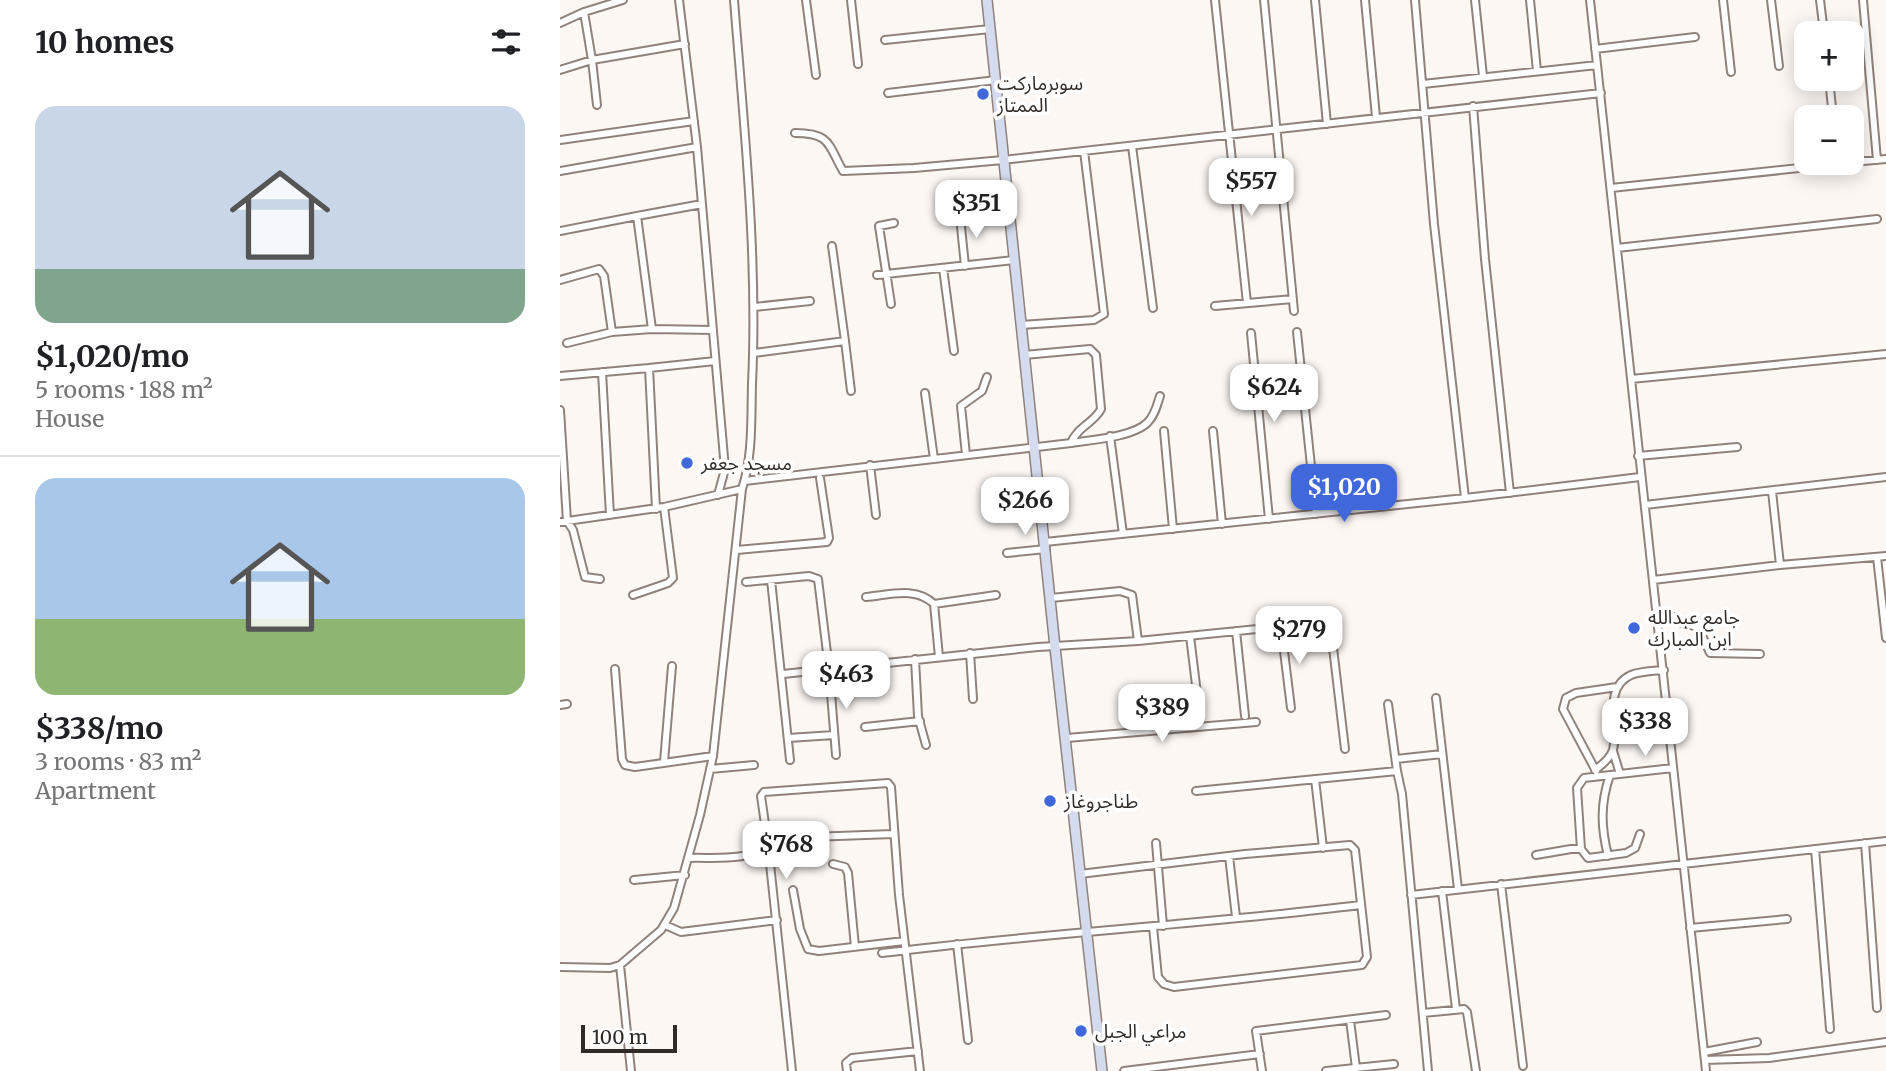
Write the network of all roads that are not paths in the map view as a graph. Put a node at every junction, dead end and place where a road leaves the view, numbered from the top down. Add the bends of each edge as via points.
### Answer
1 (623, 0) edge
2 (679, 0) edge
3 (734, 0) edge
4 (806, 0) edge
5 (851, 0) edge
6 (987, 0) edge
7 (1215, 0) edge
8 (1264, 0) edge
9 (1315, 0) edge
10 (1365, 0) edge
11 (1415, 0) edge
12 (1422, 0) edge
13 (1475, 0) edge
14 (1530, 0) edge
15 (1590, 0) edge
16 (1723, 0) edge
17 (1771, 0) edge
18 (1820, 0) edge
19 (1863, 0) edge
20 (584, 12) junction
21 (1823, 21) edge
22 (560, 23) edge
23 (990, 29) junction
24 (1695, 37) dead end
25 (885, 40) dead end
26 (685, 44) junction
27 (1595, 49) junction
28 (592, 60) junction
29 (858, 64) dead end
30 (1597, 65) junction
31 (1779, 66) dead end
32 (560, 70) edge
33 (1537, 71) junction
34 (1731, 72) dead end
35 (816, 75) dead end
36 (1483, 76) junction
37 (996, 80) junction
38 (1423, 83) junction
39 (888, 93) dead end
40 (1601, 93) junction
41 (597, 105) dead end
42 (1473, 106) junction
43 (1425, 111) junction
44 (1376, 117) junction
45 (694, 121) junction
46 (1327, 124) junction
47 (1277, 130) junction
48 (795, 133) dead end
49 (1228, 136) junction
50 (560, 140) edge
51 (1132, 146) junction
52 (697, 148) junction
53 (1084, 151) junction
54 (1886, 159) edge
55 (1003, 160) junction
56 (1877, 160) junction
57 (1864, 161) edge
58 (1794, 168) edge
59 (560, 171) edge
60 (1611, 188) junction
61 (702, 204) junction
62 (637, 216) junction
63 (960, 217) dead end
64 (1877, 219) dead end
65 (894, 223) dead end
66 (560, 231) edge
67 (832, 246) dead end
68 (1617, 248) junction
69 (1014, 260) junction
70 (965, 266) junction
71 (943, 268) junction
72 (886, 274) junction
73 (877, 275) dead end
74 (560, 280) edge
75 (1293, 299) junction
76 (810, 301) dead end
77 (1247, 303) junction
78 (891, 304) dead end
79 (1215, 306) dead end
80 (754, 307) junction
81 (1153, 308) dead end
82 (1294, 311) dead end
83 (1021, 325) junction
84 (652, 329) junction
85 (713, 330) junction
86 (612, 332) junction
87 (1297, 332) dead end
88 (1251, 333) dead end
89 (845, 341) junction
90 (567, 343) dead end
91 (954, 351) dead end
92 (754, 353) junction
93 (1886, 354) edge
94 (1024, 355) junction
95 (716, 361) junction
96 (649, 368) junction
97 (1301, 371) junction
98 (603, 372) junction
99 (560, 376) edge
100 (988, 377) dead end
101 (1255, 377) junction
102 (1631, 379) junction
103 (851, 391) dead end
104 (925, 393) dead end
105 (1160, 396) dead end
106 (560, 410) edge
107 (1164, 431) dead end
108 (1213, 431) dead end
109 (1111, 436) junction
110 (1071, 443) junction
111 (1035, 447) junction
112 (1737, 447) dead end
113 (966, 455) junction
114 (1638, 456) junction
115 (934, 459) junction
116 (870, 465) junction
117 (1640, 477) junction
118 (1886, 477) edge
119 (820, 478) dead end
120 (745, 481) junction
121 (742, 489) junction
122 (1772, 491) junction
123 (1510, 493) junction
124 (718, 495) junction
125 (1465, 498) junction
126 (1645, 505) junction
127 (664, 507) junction
128 (656, 509) junction
129 (1315, 513) junction
130 (610, 515) junction
131 (876, 515) dead end
132 (1269, 519) junction
133 (563, 521) edge
134 (1222, 524) junction
135 (1173, 529) junction
136 (1123, 534) junction
137 (1046, 545) junction
138 (737, 550) junction
139 (1007, 553) dead end
140 (1886, 556) edge
141 (1877, 557) junction
142 (1780, 565) junction
143 (600, 579) dead end
144 (771, 580) junction
145 (1653, 580) junction
146 (746, 582) dead end
147 (633, 595) dead end
148 (996, 595) dead end
149 (866, 597) dead end
150 (1051, 598) junction
151 (934, 604) junction
152 (1658, 617) junction
153 (1281, 627) junction
154 (1236, 631) junction
155 (1190, 636) junction
156 (1886, 638) edge
157 (1138, 641) junction
158 (1055, 647) junction
159 (970, 653) junction
160 (1760, 654) dead end
161 (939, 657) junction
162 (915, 659) junction
163 (672, 666) dead end
164 (615, 669) dead end
165 (829, 669) junction
166 (1664, 670) junction
167 (783, 674) junction
168 (1616, 687) junction
169 (1436, 698) dead end
170 (973, 699) dead end
171 (1388, 704) dead end
172 (1291, 708) dead end
173 (1245, 716) dead end
174 (1200, 718) dead end
175 (920, 721) junction
176 (1256, 722) dead end
177 (865, 727) dead end
178 (834, 735) junction
179 (788, 738) junction
180 (1067, 738) junction
181 (926, 745) dead end
182 (1345, 749) dead end
183 (1613, 751) junction
184 (1442, 754) junction
185 (836, 755) dead end
186 (713, 756) junction
187 (1396, 758) junction
188 (790, 760) dead end
189 (664, 762) junction
190 (754, 765) dead end
191 (1673, 768) junction
192 (710, 769) junction
193 (1398, 771) junction
194 (1620, 774) junction
195 (1596, 775) junction
196 (1610, 775) junction
197 (1315, 779) junction
198 (1196, 790) dead end
199 (1604, 792) junction
200 (894, 834) junction
201 (1640, 834) dead end
202 (1886, 841) edge
203 (1156, 843) dead end
204 (1865, 844) junction
205 (768, 845) junction
206 (1323, 848) junction
207 (1581, 849) junction
208 (1815, 849) junction
209 (1535, 855) dead end
210 (1229, 856) junction
211 (1608, 856) junction
212 (689, 859) junction
213 (1683, 862) junction
214 (833, 864) dead end
215 (1157, 865) junction
216 (1080, 874) junction
217 (685, 875) junction
218 (634, 880) dead end
219 (1502, 884) junction
220 (1458, 889) junction
221 (793, 890) dead end
222 (1441, 891) junction
223 (1411, 895) junction
224 (1360, 905) junction
225 (1236, 917) junction
226 (1787, 919) dead end
227 (777, 920) junction
228 (665, 925) junction
229 (1163, 926) junction
230 (1153, 927) junction
231 (1690, 928) junction
232 (1086, 931) junction
233 (904, 941) junction
234 (957, 944) junction
235 (855, 947) junction
236 (905, 950) junction
237 (882, 953) dead end
238 (620, 965) junction
239 (560, 967) edge
240 (1877, 1008) dead end
241 (1456, 1009) junction
242 (1423, 1013) junction
243 (1386, 1015) dead end
244 (1350, 1020) junction
245 (1830, 1029) dead end
246 (968, 1040) dead end
247 (1758, 1042) dead end
248 (1886, 1042) edge
249 (918, 1051) junction
250 (1704, 1052) junction
251 (1260, 1054) junction
252 (1704, 1060) junction
253 (1394, 1064) dead end
254 (1523, 1066) dead end
255 (1356, 1068) junction
256 (631, 1071) edge
257 (793, 1071) edge
258 (847, 1071) edge
259 (920, 1071) edge
260 (1102, 1071) edge
261 (1124, 1071) edge
262 (1262, 1071) edge
263 (1326, 1071) edge
264 (1428, 1071) edge
265 (1476, 1071) edge
266 (1706, 1071) edge

1 - 20 street
2 - 26 street
3 - 80 street via 750,186
4 - 35 street
5 - 29 street
6 - 23 street
7 - 49 street
8 - 47 street
9 - 46 street
10 - 44 street
11 - 12 street
11 - 38 street
13 - 36 street
14 - 33 street
15 - 27 street
16 - 34 street
17 - 31 street
18 - 21 street
19 - 56 street
20 - 22 street
20 - 28 street
23 - 25 street
23 - 37 street
24 - 27 street
26 - 28 street
26 - 45 street
27 - 30 street
28 - 32 street
28 - 41 street
30 - 33 street
30 - 40 street
33 - 36 street
36 - 38 street
37 - 39 street
37 - 55 street
38 - 43 street
40 - 42 street
40 - 60 street
42 - 43 street
42 - 123 street
43 - 44 street
43 - 125 street
44 - 46 street
45 - 50 street
45 - 52 street
46 - 47 street
47 - 49 street
47 - 75 street
48 - 55 street via 822,136 847,171
49 - 51 street
49 - 77 street
51 - 53 street
51 - 81 street
52 - 59 street
52 - 61 street
53 - 55 street
53 - 83 street via 1104,314 1094,320
54 - 56 street
55 - 69 street
56 - 57 street
58 - 60 street
60 - 68 street
61 - 62 street
61 - 85 street
62 - 66 street
62 - 84 street
63 - 70 street
64 - 68 street
65 - 72 street via 879,226
67 - 89 street
68 - 102 street
69 - 70 street
69 - 83 street
70 - 71 street
71 - 72 street
71 - 91 street
72 - 73 street
72 - 78 street
74 - 86 street via 601,270
75 - 77 street
75 - 82 street
76 - 80 street
77 - 79 street
80 - 92 street
83 - 94 street
84 - 85 street
84 - 86 street
85 - 95 street
86 - 90 street
87 - 97 street
88 - 101 street
89 - 92 street
89 - 103 street
92 - 120 street
93 - 102 street
94 - 110 street via 1090,349 1096,355 1101,409 1075,433
94 - 111 street
95 - 96 street
95 - 124 street via 725,469
96 - 98 street
96 - 128 street
97 - 101 street
97 - 129 street
98 - 99 street
98 - 130 street
100 - 113 street via 982,391 961,406
101 - 132 street
102 - 114 street
104 - 115 street
105 - 109 street via 1150,421
106 - 133 street
107 - 135 street
108 - 134 street
109 - 110 street
109 - 136 street
110 - 111 street
111 - 113 street
111 - 137 street
112 - 114 street
113 - 115 street
114 - 117 street
115 - 116 street
116 - 120 street
116 - 131 street
117 - 123 street
117 - 126 street
118 - 122 street
119 - 138 street via 827,542
120 - 121 street
121 - 124 street
121 - 138 street
122 - 126 street
122 - 142 street
123 - 125 street
124 - 127 street
125 - 129 street
126 - 145 street
127 - 128 street
127 - 147 street via 673,578
128 - 130 street
129 - 132 street
130 - 133 street
132 - 134 street
133 - 143 street via 573,530 584,577
134 - 135 street
135 - 136 street
136 - 137 street
137 - 139 street
137 - 150 street
138 - 186 street
140 - 141 street
141 - 142 street
141 - 156 street
142 - 145 street
144 - 146 street
144 - 165 street via 818,579
144 - 167 street
145 - 152 street
148 - 151 street
149 - 151 street via 917,593
150 - 157 street via 1120,591 1132,595
150 - 158 street
151 - 161 street
152 - 160 street via 1670,615 1698,627 1710,653
152 - 166 street
153 - 154 street
153 - 172 street
153 - 182 street via 1326,622 1329,626
154 - 155 street
154 - 173 street
155 - 157 street
155 - 174 street
157 - 158 street
158 - 159 street
158 - 180 street
159 - 161 street
159 - 170 street
161 - 162 street
162 - 165 street
162 - 175 street
163 - 189 street
164 - 189 street via 623,763
165 - 167 street
165 - 178 street
166 - 168 street via 1633,674
166 - 191 street
167 - 179 street
168 - 183 street
168 - 195 street via 1576,693 1566,698 1563,709
169 - 184 street
171 - 187 street
175 - 177 street
175 - 181 street
176 - 180 street
178 - 179 street
178 - 185 street
179 - 188 street
180 - 216 street
183 - 194 street
183 - 195 street
184 - 187 street
184 - 220 street
186 - 189 street
186 - 192 street
187 - 193 street
190 - 192 street
191 - 194 street
191 - 213 street
192 - 212 street
193 - 197 street
193 - 223 street
194 - 196 street
195 - 196 street
195 - 199 street
195 - 207 street via 1584,778 1577,788
196 - 199 street
197 - 198 street
197 - 206 street
199 - 211 street via 1601,811
200 - 205 street via 783,838
200 - 205 street via 888,783 804,789 762,794
200 - 233 street
201 - 211 street via 1630,852
202 - 204 street
203 - 215 street
204 - 208 street
204 - 240 street
205 - 212 street via 752,854
205 - 227 street
206 - 210 street
206 - 224 street via 1354,846
207 - 209 street
207 - 211 street via 1588,858
208 - 213 street
208 - 245 street
210 - 215 street
210 - 225 street
212 - 217 street
213 - 219 street
213 - 231 street
214 - 235 street via 845,867 848,873
215 - 216 street
215 - 229 street
216 - 232 street
217 - 218 street
217 - 228 street
219 - 220 street
219 - 254 street
220 - 222 street
221 - 235 street via 808,949
222 - 223 street
222 - 241 street
223 - 242 street
224 - 225 street
224 - 230 street via 1367,957 1362,965 1174,987 1158,977
225 - 229 street
226 - 231 street
227 - 228 street via 681,932
227 - 257 street
228 - 238 street
229 - 230 street
230 - 232 street
231 - 250 street
232 - 234 street
232 - 260 street
233 - 235 street
233 - 236 street
234 - 236 street
234 - 246 street
236 - 237 street
236 - 249 street
238 - 239 street
238 - 256 street
241 - 242 street
241 - 265 street via 1467,1012
242 - 264 street
243 - 244 street
244 - 251 street via 1256,1031
244 - 255 street
247 - 250 street
248 - 252 street via 1769,1058
249 - 258 street via 852,1058 846,1063
249 - 259 street
250 - 252 street
251 - 261 street
251 - 262 street
252 - 266 street
253 - 255 street
255 - 263 street

